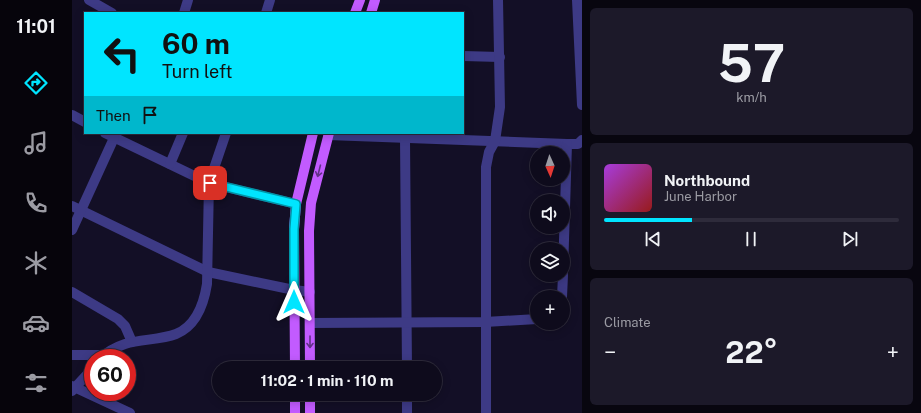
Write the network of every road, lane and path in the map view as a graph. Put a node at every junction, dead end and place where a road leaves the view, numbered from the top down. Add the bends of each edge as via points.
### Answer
1 (89, 0) edge
2 (188, 0) edge
3 (270, 0) edge
4 (360, 0) edge
5 (375, 0) edge
6 (498, 0) edge
7 (577, 0) edge
8 (102, 4) edge
9 (111, 12) edge
10 (184, 12) edge
11 (266, 12) edge
12 (356, 12) edge
13 (371, 12) edge
14 (464, 56) edge
15 (500, 57) junction
16 (582, 105) edge
17 (72, 115) edge
18 (84, 121) edge
19 (183, 134) edge
20 (226, 134) edge
21 (313, 134) edge
22 (329, 134) edge
23 (109, 135) edge
24 (405, 140) junction
25 (582, 140) edge
26 (496, 141) junction
27 (567, 144) junction
28 (170, 164) junction
29 (210, 183) junction
30 (296, 204) junction
31 (76, 208) edge
32 (72, 230) edge
33 (564, 242) edge
34 (208, 272) junction
35 (294, 290) junction
36 (72, 292) edge
37 (310, 292) junction
38 (530, 319) edge
39 (406, 321) junction
40 (485, 322) junction
41 (310, 323) junction
42 (132, 342) junction
43 (114, 349) edge
44 (72, 356) edge
45 (84, 356) edge
46 (295, 361) edge
47 (310, 361) edge
48 (407, 361) edge
49 (84, 377) edge
50 (73, 388) edge
51 (295, 401) edge
52 (310, 401) edge
53 (407, 401) edge
54 (130, 413) edge
55 (295, 413) edge
56 (310, 413) edge
57 (407, 413) edge
58 (486, 413) edge

1 - 8 street
2 - 10 street
3 - 11 street
4 - 12 main road
5 - 13 main road
6 - 15 street
7 - 16 street
8 - 9 street
14 - 15 street
15 - 26 street via 500,107
17 - 18 street
19 - 28 street
20 - 29 street
21 - 30 main road
22 - 24 street
22 -> 37 main road via 311,203
23 - 28 street
23 - 31 street
24 - 26 street
24 - 39 street
25 - 27 street via 578,144
26 - 27 street
26 - 40 street via 489,152 486,167
27 - 33 street
28 - 29 street
29 - 30 street
29 - 34 street
30 - 35 main road
31 - 32 street
31 - 34 street
34 - 35 street
34 - 42 street via 204,299 193,321 177,334
35 - 37 street
35 - 46 main road
36 - 42 street via 118,319 125,326
37 - 41 main road
38 - 40 street
39 - 40 street
39 - 41 street
39 - 48 street
40 - 58 street
41 -> 47 main road
42 - 43 street
44 - 45 street
49 - 50 street
50 - 54 street
51 - 55 main road
52 - 56 main road
53 - 57 street

